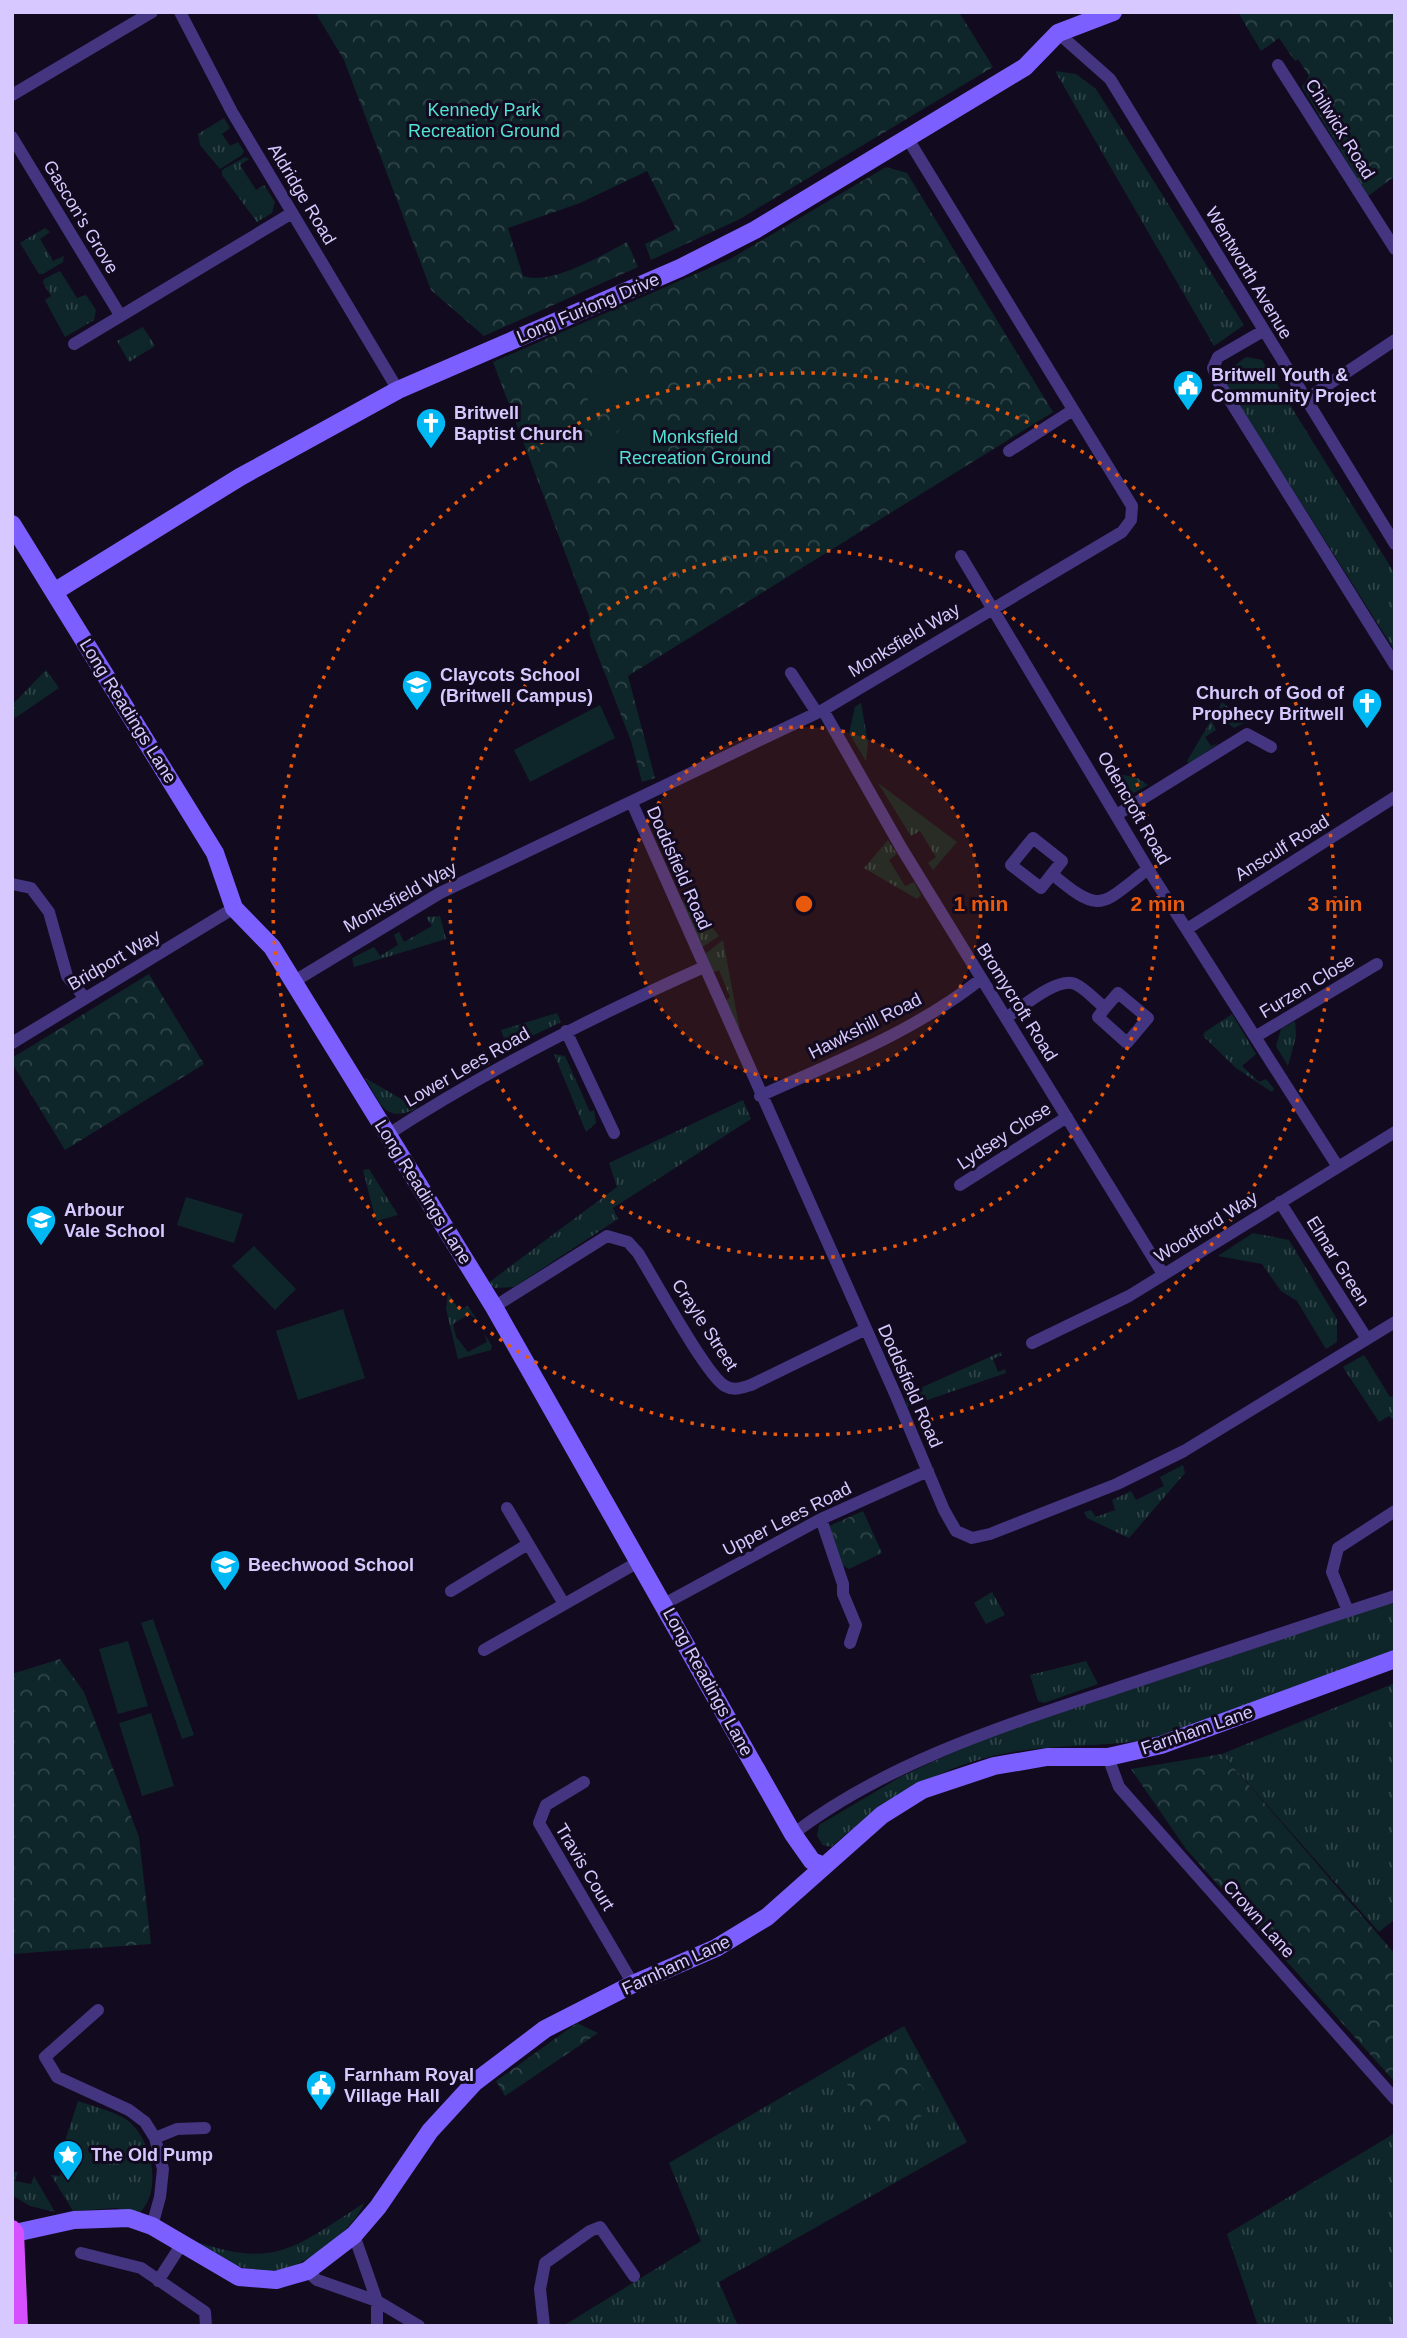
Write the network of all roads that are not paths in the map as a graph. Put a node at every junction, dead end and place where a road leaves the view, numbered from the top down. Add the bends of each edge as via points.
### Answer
1 (152, 12) edge
2 (180, 12) edge
3 (1113, 12) edge
4 (1058, 33) junction
5 (1278, 65) dead end
6 (12, 95) edge
7 (12, 137) edge
8 (908, 139) junction
9 (292, 213) junction
10 (1395, 248) edge
11 (120, 315) junction
12 (1263, 331) junction
13 (1395, 340) edge
14 (74, 345) dead end
15 (398, 390) junction
16 (1305, 400) junction
17 (1073, 410) junction
18 (1009, 451) dead end
19 (12, 524) edge
20 (1395, 544) edge
21 (961, 556) dead end
22 (54, 592) junction
23 (991, 608) junction
24 (1395, 665) edge
25 (792, 673) dead end
26 (820, 711) junction
27 (1271, 747) dead end
28 (1395, 797) edge
29 (632, 803) junction
30 (1118, 814) junction
31 (1148, 869) junction
32 (1052, 874) dead end
33 (12, 884) edge
34 (234, 908) junction
35 (1187, 929) junction
36 (1377, 964) dead end
37 (704, 967) junction
38 (981, 979) junction
39 (293, 982) junction
40 (84, 997) junction
41 (1105, 1008) dead end
42 (1007, 1017) junction
43 (566, 1031) junction
44 (1255, 1037) junction
45 (12, 1043) edge
46 (761, 1096) junction
47 (1067, 1117) junction
48 (1395, 1132) edge
49 (614, 1133) dead end
50 (387, 1135) junction
51 (1338, 1167) junction
52 (960, 1185) dead end
53 (1280, 1202) junction
54 (1163, 1274) junction
55 (494, 1307) junction
56 (1395, 1322) edge
57 (866, 1329) junction
58 (1367, 1339) junction
59 (1032, 1343) dead end
60 (928, 1471) junction
61 (507, 1508) dead end
62 (1395, 1511) edge
63 (821, 1518) junction
64 (528, 1544) junction
65 (640, 1561) junction
66 (452, 1591) dead end
67 (1395, 1595) edge
68 (564, 1604) junction
69 (664, 1604) junction
70 (1348, 1611) junction
71 (850, 1643) dead end
72 (484, 1650) dead end
73 (1395, 1659) edge
74 (1108, 1757) junction
75 (584, 1782) dead end
76 (793, 1834) junction
77 (824, 1866) junction
78 (632, 1984) junction
79 (98, 2010) dead end
80 (1395, 2099) edge
81 (205, 2128) dead end
82 (155, 2138) junction
83 (152, 2226) junction
84 (14, 2231) edge
85 (354, 2235) junction
86 (181, 2245) junction
87 (81, 2253) dead end
88 (307, 2271) junction
89 (634, 2276) dead end
90 (158, 2281) junction
91 (377, 2301) junction
92 (19, 2326) edge
93 (206, 2326) edge
94 (377, 2326) edge
95 (419, 2326) edge
96 (544, 2326) edge

1 - 6 street
2 - 9 street, Aldridge Road via 232,113
3 - 4 street, Long Furlong Drive
4 - 8 street, Long Furlong Drive via 1025,67
4 - 12 street, Wentworth Avenue via 1110,79
5 - 10 street, Chilwick Road
7 - 11 street, Gascon's Grove
8 - 15 street, Long Furlong Drive via 755,230 680,268
8 - 17 street, Monksfield Way
9 - 11 street
9 - 15 street, Aldridge Road
11 - 14 street
12 - 16 street, Wentworth Avenue
12 - 24 street via 1218,357 1213,368
13 - 16 street
15 - 22 street, Long Furlong Drive via 240,477
16 - 20 street, Wentworth Avenue
17 - 18 street
17 - 23 street, Monksfield Way via 1132,506 1131,520 1122,532
19 - 22 street, Long Readings Lane
21 - 23 street, Odencroft Road
22 - 34 street, Long Readings Lane via 215,853
23 - 26 street, Monksfield Way
23 - 30 street, Odencroft Road
25 - 26 street, Bromycroft Road
26 - 29 street, Monksfield Way
26 - 38 street, Bromycroft Road
27 - 30 street via 1247,734
28 - 35 street, Ansculf Road
29 - 37 street, Doddsfield Road
29 - 39 street, Monksfield Way via 440,893
30 - 31 street, Odencroft Road
31 - 32 street via 1115,895 1095,902 1084,900
31 - 35 street, Odencroft Road
33 - 40 street via 32,888 49,912 66,976
34 - 39 street, Long Readings Lane via 272,947
34 - 40 street, Bridport Way
35 - 44 street, Odencroft Road
36 - 44 street, Furzen Close
37 - 43 street, Lower Lees Road
37 - 46 street, Doddsfield Road
38 - 42 street, Bromycroft Road
38 - 46 street, Hawkshill Road via 958,997 878,1041
39 - 50 street, Long Readings Lane
40 - 45 street, Bridport Way
41 - 42 street via 1065,982
42 - 47 street, Bromycroft Road
43 - 49 street
43 - 50 street, Lower Lees Road
44 - 51 street, Odencroft Road
46 - 57 street, Doddsfield Road
47 - 52 street, Lydsey Close
47 - 54 street, Bromycroft Road
48 - 51 street, Woodford Way
50 - 55 street, Long Readings Lane
51 - 53 street, Woodford Way
53 - 54 street, Woodford Way
53 - 58 street, Elmar Green
54 - 59 street, Woodford Way via 1129,1296
55 - 57 street, Crayle Street via 607,1236 628,1242 638,1253 706,1364 733,1390
55 - 65 street, Long Readings Lane
56 - 58 street, Doddsfield Road
57 - 60 street, Doddsfield Road
58 - 60 street, Doddsfield Road via 1184,1451 1117,1484 990,1534 972,1538 956,1531
60 - 63 street, Upper Lees Road
61 - 64 street
62 - 70 street via 1338,1548 1332,1572
63 - 69 street, Upper Lees Road
63 - 71 street via 856,1625
64 - 66 street
64 - 68 street
65 - 68 street
65 - 69 street, Long Readings Lane
67 - 70 street
68 - 72 street
69 - 76 street, Long Readings Lane
70 - 76 street via 1012,1723 913,1765 820,1813
73 - 74 street, Farnham Lane via 1161,1745
74 - 77 street, Farnham Lane via 1033,1759 922,1790 882,1815
74 - 80 street, Crown Lane via 1119,1787
75 - 78 street, Travis Court via 546,1805 539,1823
76 - 77 street, Long Readings Lane via 812,1861
77 - 78 street, Farnham Lane via 768,1917 716,1948
78 - 85 street, Farnham Lane via 545,2029 475,2081 430,2132
79 - 82 street via 45,2057 57,2077 129,2110 145,2122
81 - 82 street via 177,2129
82 - 83 street via 163,2169
83 - 84 street, Farnham Lane via 129,2218 74,2220
83 - 86 street, Farnham Lane
84 - 92 main road
85 - 88 street, Farnham Lane
85 - 91 street
86 - 88 street, Farnham Lane via 239,2277 276,2280
86 - 90 street
87 - 90 street via 141,2268
88 - 91 street via 317,2280
89 - 96 street via 600,2228 590,2231 545,2263 540,2289
90 - 93 street via 205,2312
91 - 94 street
91 - 95 street

